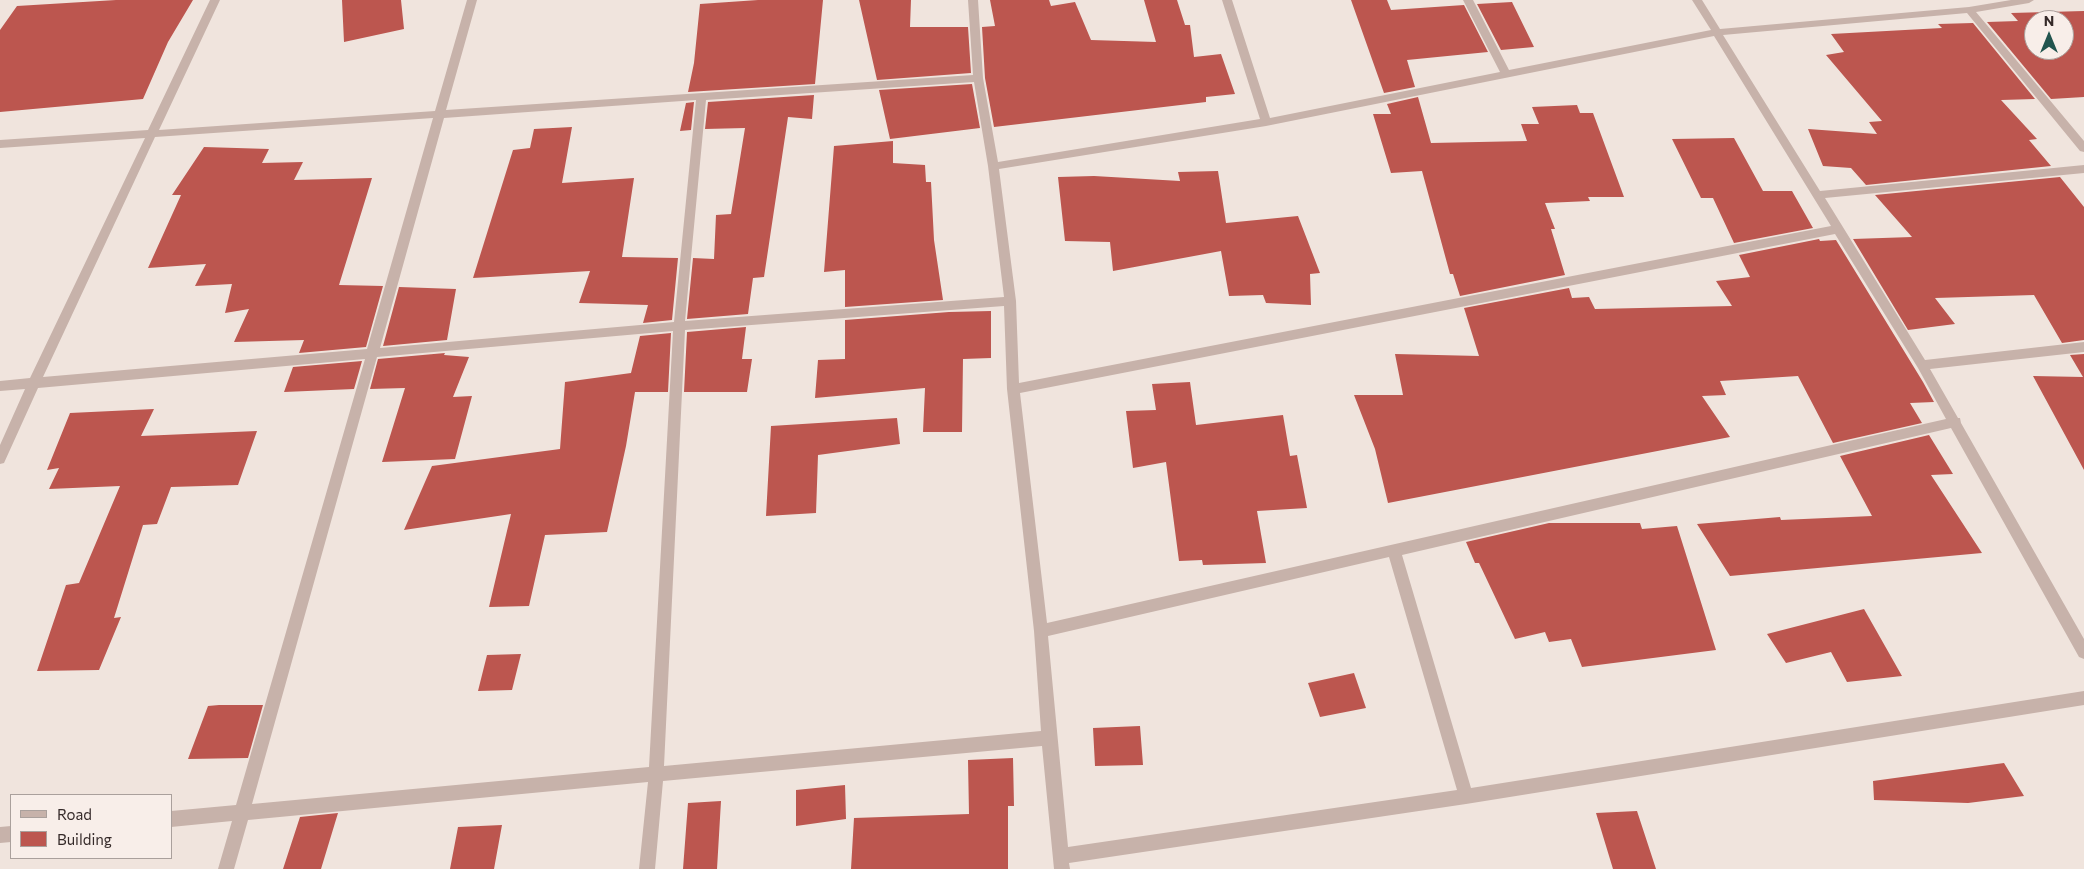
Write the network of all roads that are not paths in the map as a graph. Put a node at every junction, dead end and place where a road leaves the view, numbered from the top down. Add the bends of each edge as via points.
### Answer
1 (215, 0) edge
2 (472, 0) edge
3 (973, 0) edge
4 (1227, 0) edge
5 (1468, 0) edge
6 (1697, 0) edge
7 (2029, 0) edge
8 (1969, 10) junction
9 (1717, 32) junction
10 (1506, 74) junction
11 (978, 78) junction
12 (701, 97) junction
13 (439, 113) junction
14 (1266, 122) junction
15 (152, 134) junction
16 (0, 144) edge
17 (2084, 148) edge
18 (993, 166) junction
19 (2084, 169) edge
20 (1816, 195) junction
21 (1840, 229) junction
22 (1010, 301) junction
23 (679, 326) junction
24 (2084, 347) edge
25 (371, 353) junction
26 (1922, 365) junction
27 (34, 383) junction
28 (0, 386) edge
29 (1013, 389) junction
30 (1956, 422) junction
31 (0, 459) edge
32 (1394, 550) junction
33 (1041, 631) junction
34 (2084, 652) edge
35 (2084, 698) edge
36 (1048, 738) junction
37 (656, 774) junction
38 (1466, 796) junction
39 (241, 813) junction
40 (172, 819) edge
41 (1062, 863) edge
42 (226, 869) edge
43 (647, 869) edge

1 - 15 street
2 - 13 street
3 - 11 street
4 - 14 street
5 - 10 street
6 - 9 street
7 - 8 street
8 - 9 street
8 - 17 street
9 - 10 street
9 - 20 street
10 - 14 street
11 - 12 street
11 - 18 street
12 - 13 street
12 - 23 street
13 - 15 street
13 - 25 street
14 - 18 street
15 - 16 street
15 - 27 street
18 - 22 street
19 - 20 street
20 - 21 street
21 - 26 street
21 - 29 street
22 - 23 street
22 - 29 street
23 - 25 street
23 - 37 street
24 - 26 street
25 - 27 street
25 - 39 street
26 - 30 street
27 - 28 street
27 - 31 street
29 - 33 street
30 - 32 street
30 - 34 street
32 - 33 street
32 - 38 street
33 - 36 street
35 - 38 street
36 - 37 street
36 - 41 street
37 - 39 street
37 - 43 street
38 - 41 street
39 - 40 street
39 - 42 street

